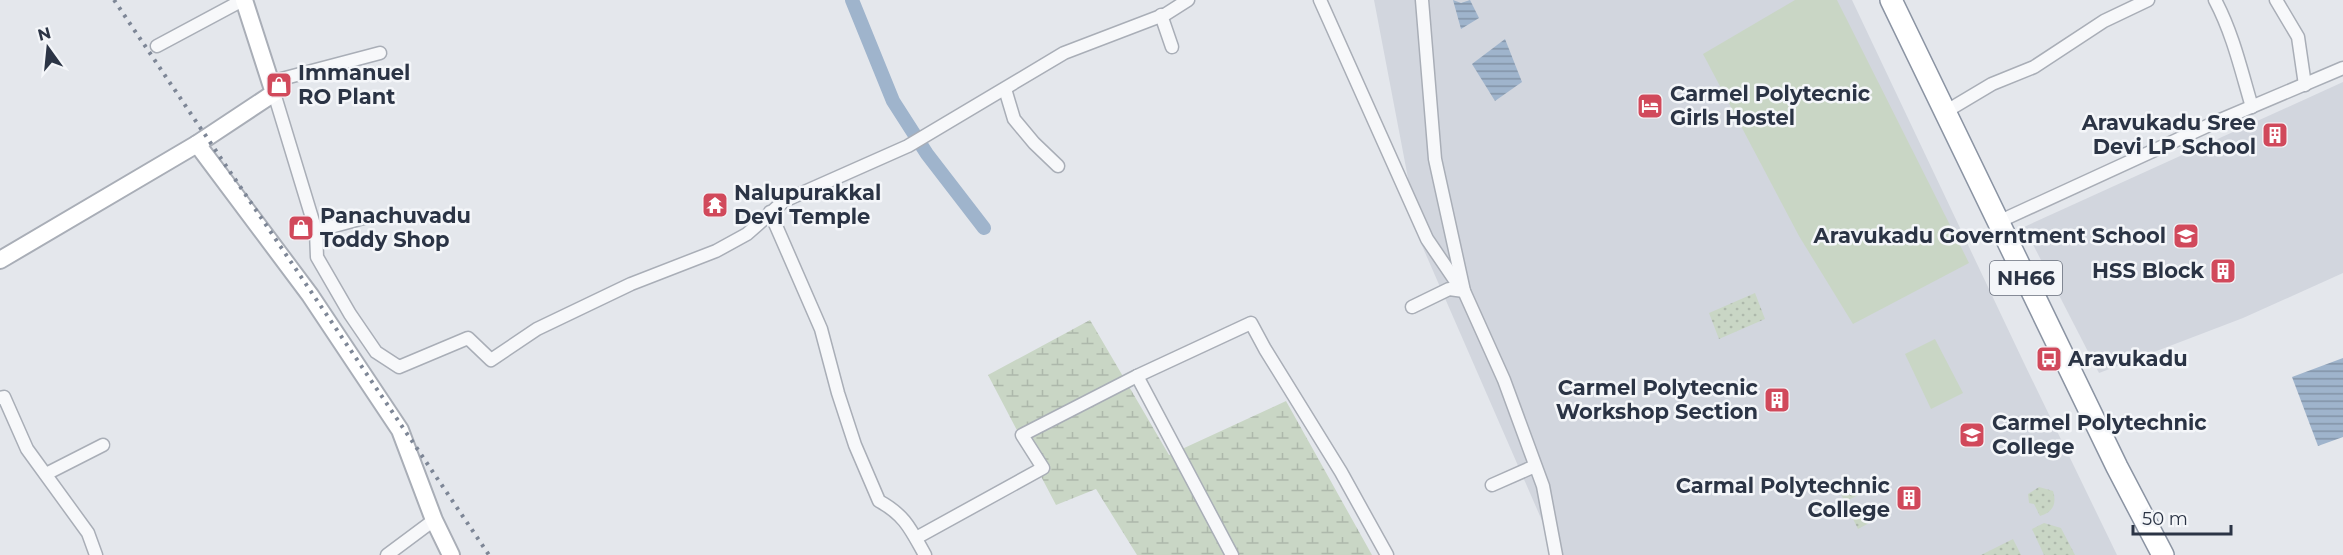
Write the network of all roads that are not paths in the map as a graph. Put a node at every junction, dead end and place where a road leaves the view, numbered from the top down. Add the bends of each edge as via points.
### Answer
1 (244, 0) edge
2 (1188, 0) edge
3 (1320, 0) edge
4 (1422, 0) edge
5 (1891, 0) edge
6 (2148, 0) edge
7 (2215, 0) edge
8 (2276, 0) edge
9 (1161, 15) junction
10 (157, 46) dead end
11 (1172, 47) dead end
12 (380, 53) dead end
13 (2343, 68) edge
14 (2305, 85) junction
15 (272, 87) junction
16 (1005, 89) junction
17 (2252, 107) junction
18 (1945, 112) junction
19 (197, 144) junction
20 (1058, 166) dead end
21 (770, 212) junction
22 (367, 217) dead end
23 (1998, 222) junction
24 (316, 231) junction
25 (0, 260) edge
26 (1464, 291) junction
27 (1412, 307) dead end
28 (1137, 376) junction
29 (0, 398) edge
30 (103, 445) dead end
31 (1535, 466) junction
32 (46, 474) junction
33 (1492, 485) dead end
34 (434, 520) junction
35 (916, 538) junction
36 (96, 555) edge
37 (387, 555) edge
38 (451, 555) edge
39 (925, 555) edge
40 (1232, 555) edge
41 (1387, 555) edge
42 (1557, 555) edge
43 (2163, 555) edge

1 - 10 street
1 - 15 main road
2 - 9 street
3 - 26 street via 1427,239
4 - 26 street via 1435,159
5 - 18 highway, NH66
6 - 18 street via 2104,21 2034,67 1992,84
7 - 17 street via 2225,19
8 - 14 street via 2298,37
9 - 11 street
9 - 16 street via 1064,53
12 - 15 street
13 - 14 street
14 - 17 street
15 - 19 main road
15 - 24 street
16 - 20 street via 1014,119
16 - 21 street via 908,146 784,201
17 - 23 street
18 - 23 highway, NH66
19 - 25 main road
19 - 34 main road via 310,295 400,430
21 - 24 street via 747,234 537,328 491,360 468,338 399,367 376,352 350,314 317,257
21 - 35 street via 821,329 855,445 879,501 896,510
22 - 24 street
23 - 43 highway, NH66 via 2116,467
26 - 27 street via 1449,289
26 - 31 street via 1504,380
28 - 35 street via 1022,435 1043,468
28 - 40 street
28 - 41 street via 1251,323
29 - 32 street via 4,397 27,449
30 - 32 street
31 - 33 street
31 - 42 street
32 - 36 street via 88,533
34 - 37 street
34 - 38 main road
35 - 39 street

